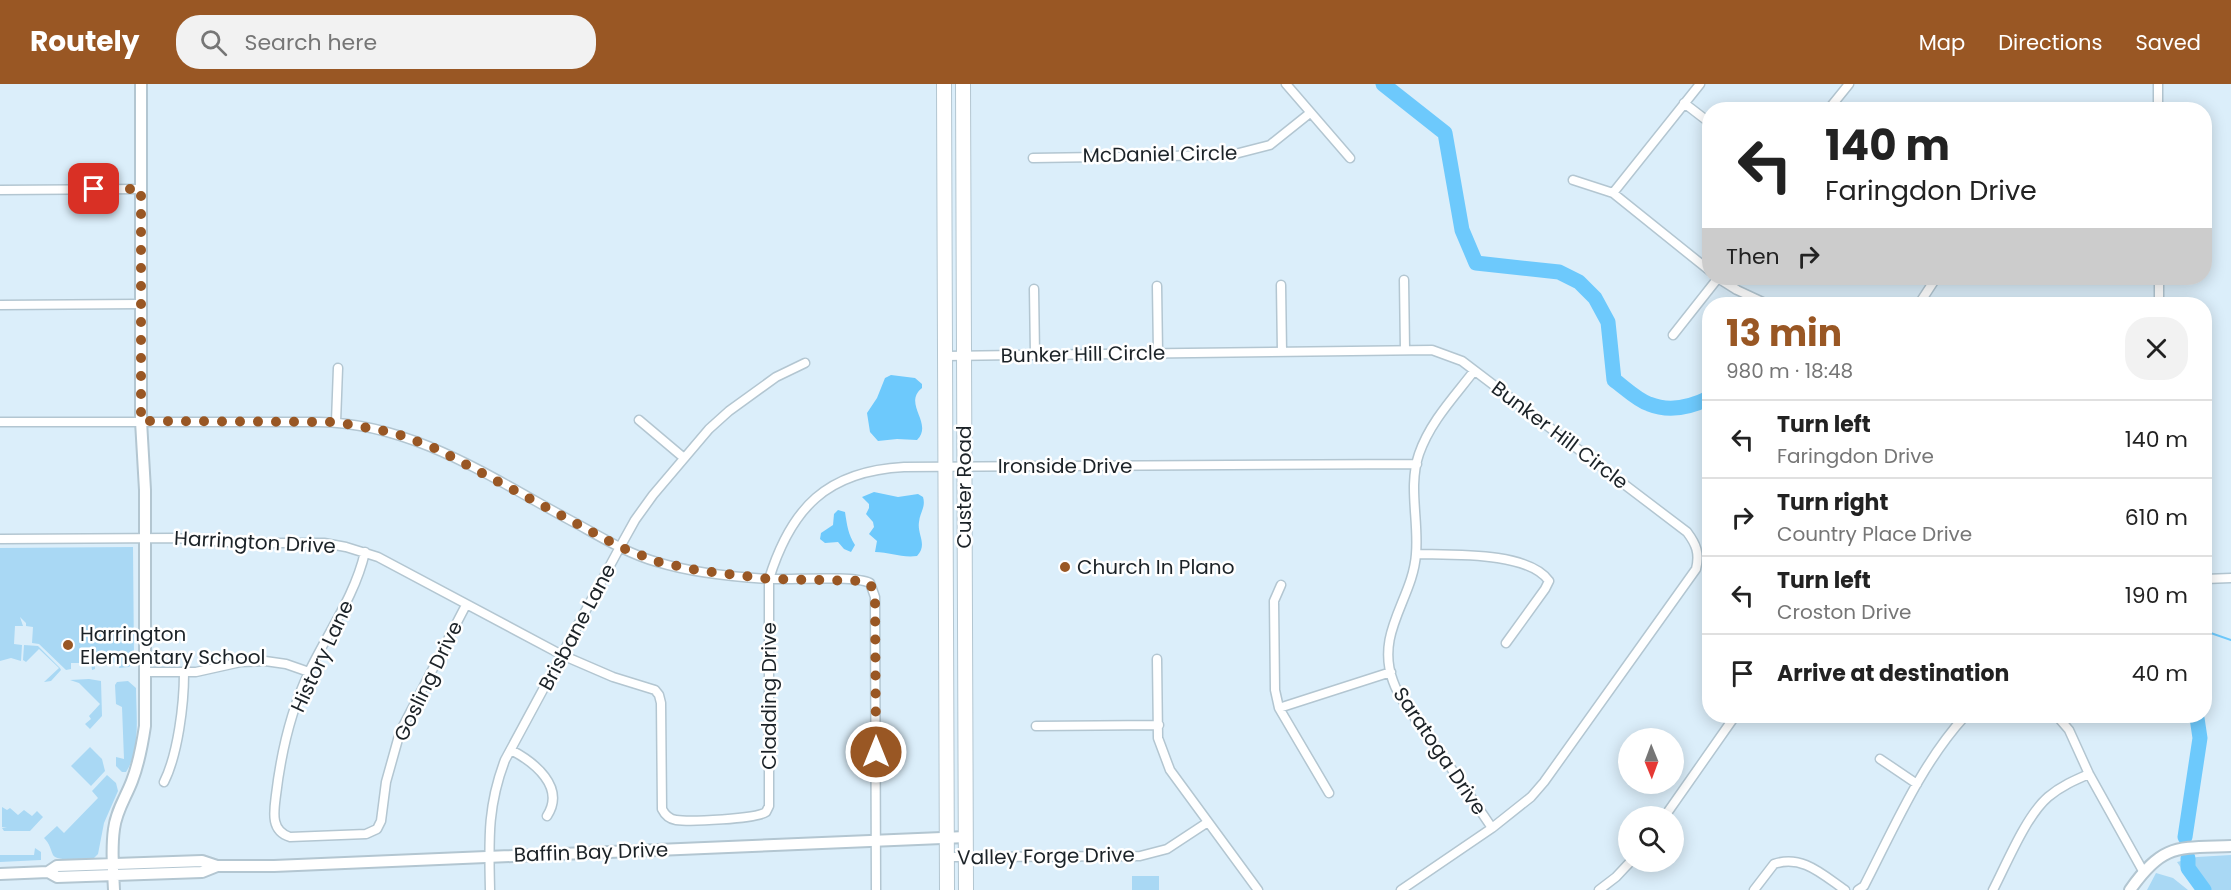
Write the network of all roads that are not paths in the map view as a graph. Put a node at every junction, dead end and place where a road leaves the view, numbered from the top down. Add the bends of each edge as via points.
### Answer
1 (141, 84) edge
2 (945, 84) edge
3 (963, 84) edge
4 (1286, 84) edge
5 (1700, 84) edge
6 (1849, 84) edge
7 (2158, 84) edge
8 (1834, 102) edge
9 (2158, 102) edge
10 (1684, 103) junction
11 (1310, 113) junction
12 (1702, 117) edge
13 (1033, 158) dead end
14 (1350, 158) dead end
15 (1573, 180) dead end
16 (141, 189) junction
17 (0, 190) edge
18 (1613, 193) junction
19 (1702, 265) edge
20 (1404, 280) dead end
21 (1281, 285) dead end
22 (1712, 285) edge
23 (1729, 285) edge
24 (1157, 286) dead end
25 (1034, 288) dead end
26 (1703, 297) edge
27 (1752, 297) edge
28 (1702, 298) edge
29 (141, 304) junction
30 (0, 305) edge
31 (1673, 335) dead end
32 (1405, 350) junction
33 (1282, 352) junction
34 (1158, 353) junction
35 (1035, 355) junction
36 (945, 356) junction
37 (963, 356) junction
38 (805, 363) dead end
39 (338, 368) dead end
40 (1474, 371) junction
41 (639, 420) dead end
42 (141, 421) junction
43 (0, 422) edge
44 (336, 422) junction
45 (684, 458) junction
46 (1417, 464) junction
47 (945, 467) junction
48 (964, 467) junction
49 (0, 538) edge
50 (146, 538) junction
51 (620, 547) junction
52 (365, 552) junction
53 (1416, 554) junction
54 (2231, 578) edge
55 (769, 579) junction
56 (2212, 579) edge
57 (1281, 585) dead end
58 (466, 605) junction
59 (1506, 643) dead end
60 (562, 655) junction
61 (1157, 660) dead end
62 (145, 672) junction
63 (309, 672) junction
64 (1391, 672) junction
65 (184, 673) junction
66 (1279, 708) junction
67 (1731, 723) edge
68 (1959, 723) edge
69 (2063, 723) edge
70 (1159, 725) junction
71 (1036, 726) dead end
72 (511, 750) junction
73 (1880, 759) dead end
74 (2090, 774) junction
75 (164, 782) dead end
76 (1917, 784) junction
77 (1329, 793) dead end
78 (1672, 806) edge
79 (547, 816) dead end
80 (667, 816) joint
81 (1208, 822) junction
82 (1492, 828) junction
83 (279, 831) joint
84 (947, 837) junction
85 (966, 837) junction
86 (876, 840) junction
87 (2231, 846) edge
88 (489, 856) junction
89 (947, 856) junction
90 (966, 856) junction
91 (112, 869) junction
92 (2143, 871) junction
93 (1621, 872) edge
94 (0, 874) edge
95 (114, 890) edge
96 (490, 890) edge
97 (876, 890) edge
98 (947, 890) edge
99 (966, 890) edge
100 (1258, 890) edge
101 (1401, 890) edge
102 (1599, 890) edge
103 (1754, 890) edge
104 (1845, 890) edge
105 (1858, 890) edge
106 (1993, 890) edge
107 (2130, 890) edge

1 - 16 street
2 - 36 main road, Custer Road
3 - 37 main road, Custer Road
4 - 11 street
5 - 10 street
6 - 8 street
7 - 9 street
10 - 12 street
10 - 18 street
11 - 13 street, McDaniel Circle via 1270,145 1231,155
11 - 14 street
15 - 18 street
16 - 17 street
16 - 29 street
18 - 19 street
20 - 32 street
21 - 33 street
22 - 26 street
23 - 27 street
24 - 34 street
25 - 35 street
28 - 31 street
29 - 30 street
29 - 42 street
32 - 33 street, Bunker Hill Circle
32 - 40 street, Bunker Hill Circle via 1447,354
33 - 34 street, Bunker Hill Circle
34 - 35 street, Bunker Hill Circle
35 - 37 street, Bunker Hill Circle
36 - 37 street, Bunker Hill Circle
36 - 47 main road, Custer Road
37 - 48 main road, Custer Road
38 - 45 street, Brisbane Lane via 776,377 729,411
39 - 44 street
40 - 46 street, Saratoga Drive via 1430,431
40 - 82 street, Bunker Hill Circle via 1687,532 1698,550 1696,569 1544,782
41 - 45 street
42 - 43 street
42 - 44 street
42 - 50 street
44 - 51 street via 395,433 437,449
45 - 51 street, Brisbane Lane via 635,520
46 - 48 street, Ironside Drive
46 - 53 street, Saratoga Drive
47 - 48 street, Ironside Drive
47 - 55 street, Ironside Drive via 884,468 853,476 826,490 788,531
47 - 84 main road, Custer Road
48 - 85 main road, Custer Road
49 - 50 street, Harrington Drive
50 - 52 street, Harrington Drive via 324,543
50 - 62 street
51 - 55 street via 681,568
51 - 60 street, Brisbane Lane
52 - 58 street, Harrington Drive
52 - 63 street, History Lane via 355,584
53 - 59 street via 1482,555 1523,565 1545,576 1549,581 1545,590
53 - 64 street, Saratoga Drive via 1391,626
54 - 56 street
55 - 80 street, Cladding Drive via 769,806 766,812 754,817 679,820
55 - 86 street via 870,583 875,597
57 - 66 street via 1274,601 1275,690
58 - 60 street, Harrington Drive
58 - 83 street, Gosling Drive via 400,732 377,828 366,834 290,837
60 - 72 street, Brisbane Lane
60 - 80 street, Harrington Drive via 657,692 661,703 662,809
61 - 70 street
62 - 65 street
62 - 91 street via 145,726 140,757 114,828
63 - 65 street via 286,664 253,661
63 - 83 street, History Lane via 291,720 279,775 274,819
64 - 66 street
64 - 82 street, Saratoga Drive via 1406,705
65 - 75 street via 182,708
66 - 77 street
67 - 78 street
68 - 76 street
69 - 74 street
70 - 71 street
70 - 81 street via 1158,738 1170,770
72 - 79 street via 534,764 545,777 553,799
72 - 88 street, Brisbane Lane via 498,777 492,803
73 - 76 street
74 - 92 street
74 - 106 street via 2046,798
76 - 105 street via 1864,886
81 - 90 street, Valley Forge Drive via 1176,844 1140,856
81 - 100 street
82 - 101 street, Bunker Hill Circle
84 - 85 street, Baffin Bay Drive
84 - 86 street, Baffin Bay Drive
84 - 89 main road, Custer Road
85 - 90 main road, Custer Road
86 - 88 street, Baffin Bay Drive
86 - 97 street
87 - 92 street via 2176,849 2159,856
88 - 91 street, Baffin Bay Drive via 217,866 202,872
88 - 96 street, Brisbane Lane
89 - 90 street, Valley Forge Drive
89 - 98 main road, Custer Road
90 - 99 main road, Custer Road
91 - 94 street, Baffin Bay Drive via 57,877 48,872
91 - 95 street
92 - 107 street
93 - 102 street
103 - 104 street via 1774,864 1794,860

